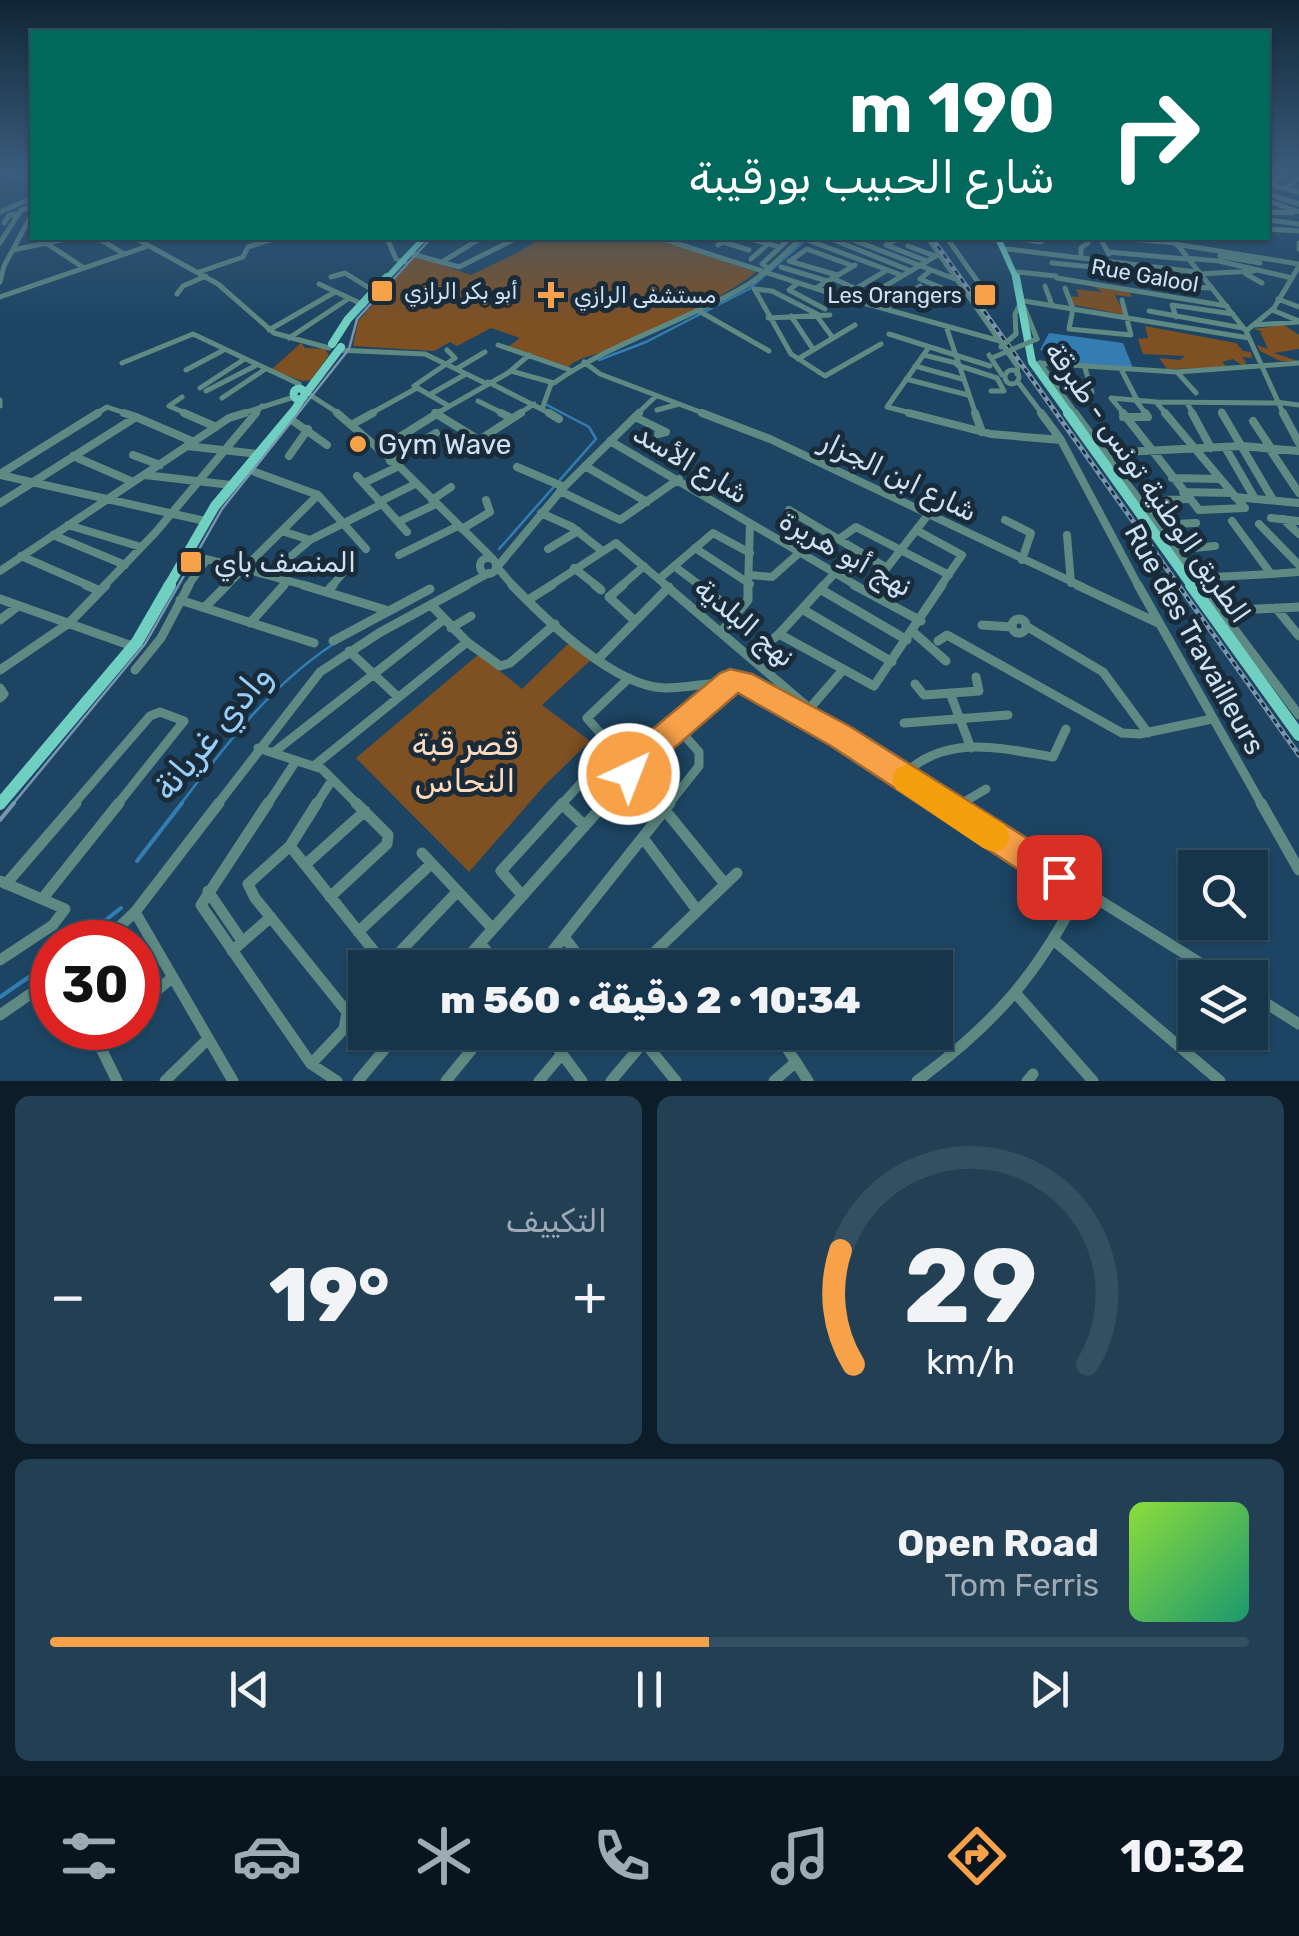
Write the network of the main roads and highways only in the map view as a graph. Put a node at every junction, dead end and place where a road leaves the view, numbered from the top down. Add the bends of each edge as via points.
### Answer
1 (424, 240) edge
2 (1000, 240) edge
3 (1000, 240) edge
4 (402, 259) junction
5 (1023, 304) junction
6 (363, 305) junction
7 (1036, 362) junction
8 (1215, 611) junction
9 (1299, 726) edge
10 (1299, 734) edge
11 (0, 804) edge

1 - 4 main road
2 - 5 main road, الطريق الوطنية تونس - طبرقة via 1018,272
3 - 5 main road, الطريق الوطنية تونس - طبرقة
4 - 6 main road
4 - 6 main road
5 - 7 main road, الطريق الوطنية تونس - طبرقة
6 - 11 main road via 340,328 328,361 288,418 205,521 147,629
7 - 8 main road, الطريق الوطنية تونس - طبرقة
7 - 8 main road, الطريق الوطنية تونس - طبرقة
8 - 9 main road, الطريق الوطنية تونس - طبرقة
8 - 10 main road, الطريق الوطنية تونس - طبرقة

